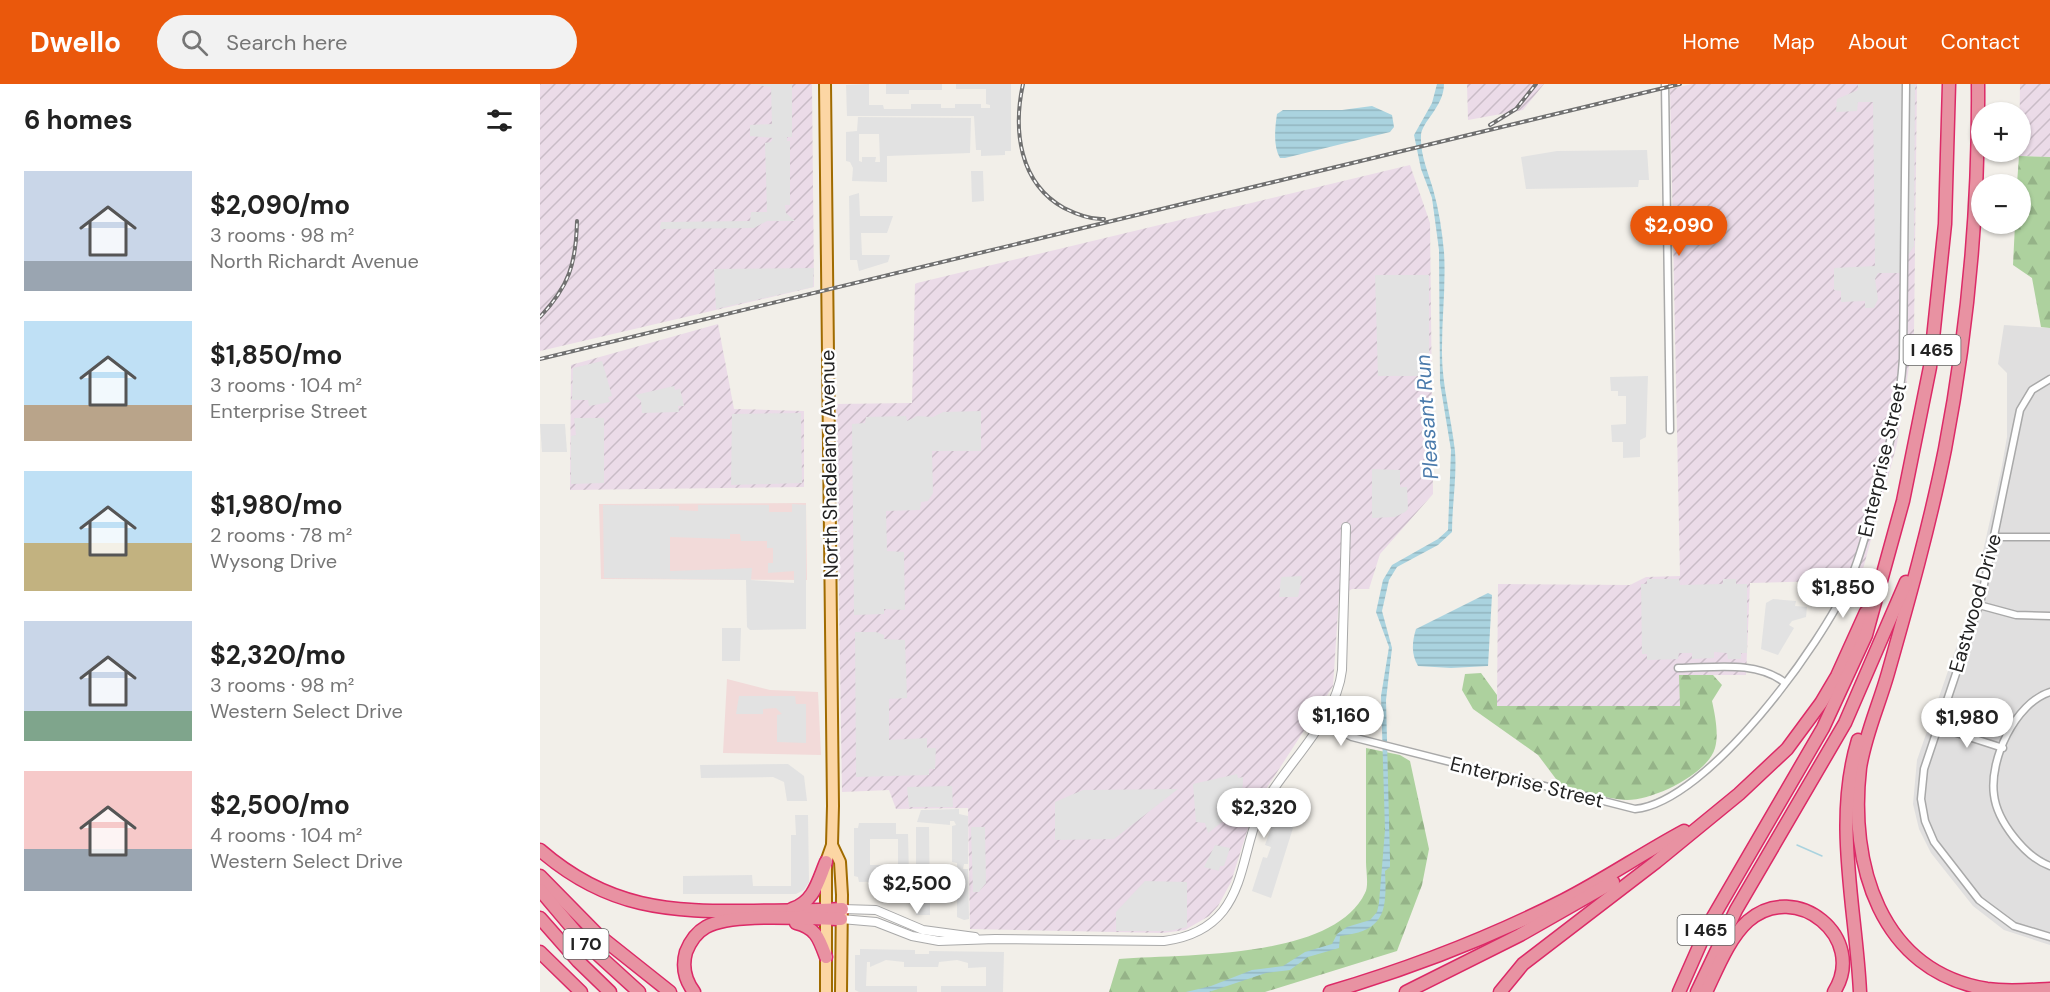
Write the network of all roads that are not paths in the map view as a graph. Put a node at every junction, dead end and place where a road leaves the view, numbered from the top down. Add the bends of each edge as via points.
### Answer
1 (825, 84) edge
2 (1665, 84) edge
3 (1906, 84) edge
4 (1949, 84) edge
5 (1978, 84) edge
6 (2050, 379) edge
7 (1670, 429) dead end
8 (1346, 527) dead end
9 (1995, 537) junction
10 (2050, 537) edge
11 (1921, 549) junction
12 (1880, 584) junction
13 (1979, 605) junction
14 (2050, 616) edge
15 (1903, 619) junction
16 (1678, 668) dead end
17 (1784, 682) junction
18 (2050, 692) edge
19 (1320, 722) junction
20 (1938, 727) junction
21 (2003, 748) junction
22 (1706, 819) junction
23 (1676, 844) junction
24 (832, 845) junction
25 (540, 850) edge
26 (826, 861) junction
27 (2050, 866) edge
28 (540, 876) edge
29 (540, 890) edge
30 (826, 914) junction
31 (841, 914) junction
32 (782, 915) junction
33 (540, 918) edge
34 (2050, 938) edge
35 (995, 939) junction
36 (540, 952) edge
37 (826, 957) junction
38 (2050, 988) edge
39 (581, 992) edge
40 (610, 992) edge
41 (639, 992) edge
42 (670, 992) edge
43 (694, 992) edge
44 (826, 992) edge
45 (841, 992) edge
46 (1330, 992) edge
47 (1406, 992) edge
48 (1500, 992) edge
49 (1678, 992) edge
50 (1697, 992) edge
51 (1706, 992) edge
52 (1834, 992) edge
53 (1860, 992) edge

1 - 24 main road, North Shadeland Avenue
2 - 7 street
3 - 17 street, Enterprise Street via 1903,353 1895,419 1866,536 1850,580 1827,623
4 - 12 highway, I 465 via 1946,224 1934,340 1913,458
5 - 11 highway, I 465 via 1976,192 1966,313 1945,449
6 - 9 street, Eastwood Drive via 2034,388 2019,412
8 - 19 street via 1342,673 1335,696
9 - 10 street
9 - 13 street, Eastwood Drive
11 - 15 highway
11 - 50 highway, I 465 via 1845,723 1736,910
12 - 22 highway via 1837,676 1803,728 1771,765
12 - 49 highway, I 465 via 1866,635 1828,718 1714,915
13 - 14 street via 2016,615
13 - 20 street, Eastwood Drive
15 - 38 highway via 1867,733 1860,775 1861,845 1872,896 1900,941 1948,976 1986,988
15 - 53 highway via 1861,731 1848,792 1846,827
16 - 17 street via 1754,668 1770,672
17 - 19 street, Enterprise Street via 1755,722 1714,763 1673,795 1648,807 1620,806 1396,749 1346,736
18 - 21 street via 2020,711
19 - 35 street via 1263,807 1234,892 1224,910 1207,926 1186,937 1164,941
20 - 21 street
20 - 34 street, Eastwood Drive via 1921,785 1922,810 1931,837 1986,907 2018,928
21 - 27 street via 1994,777 1997,808 2027,850
22 - 23 highway
22 - 46 highway via 1516,923 1412,966
23 - 47 highway via 1551,918
23 - 48 highway via 1523,964
24 - 26 main road, North Shadeland Avenue
24 - 31 main road, North Shadeland Avenue via 840,862
25 - 32 highway via 575,876 624,899 665,909
26 - 30 main road, North Shadeland Avenue
26 - 32 highway via 808,901
28 - 42 highway via 602,939
29 - 41 highway, I 70 via 590,948
30 - 31 highway
30 - 32 highway
30 - 37 main road, North Shadeland Avenue
31 - 35 street via 927,940
31 - 35 street via 871,909 923,930
31 - 45 main road, North Shadeland Avenue
32 - 37 highway via 814,931
32 - 43 highway via 726,920 702,930 685,958 686,977
33 - 40 highway, I 70
36 - 39 highway
37 - 44 main road, North Shadeland Avenue
51 - 52 highway via 1744,925 1764,911 1784,906 1810,910 1834,933 1842,965

